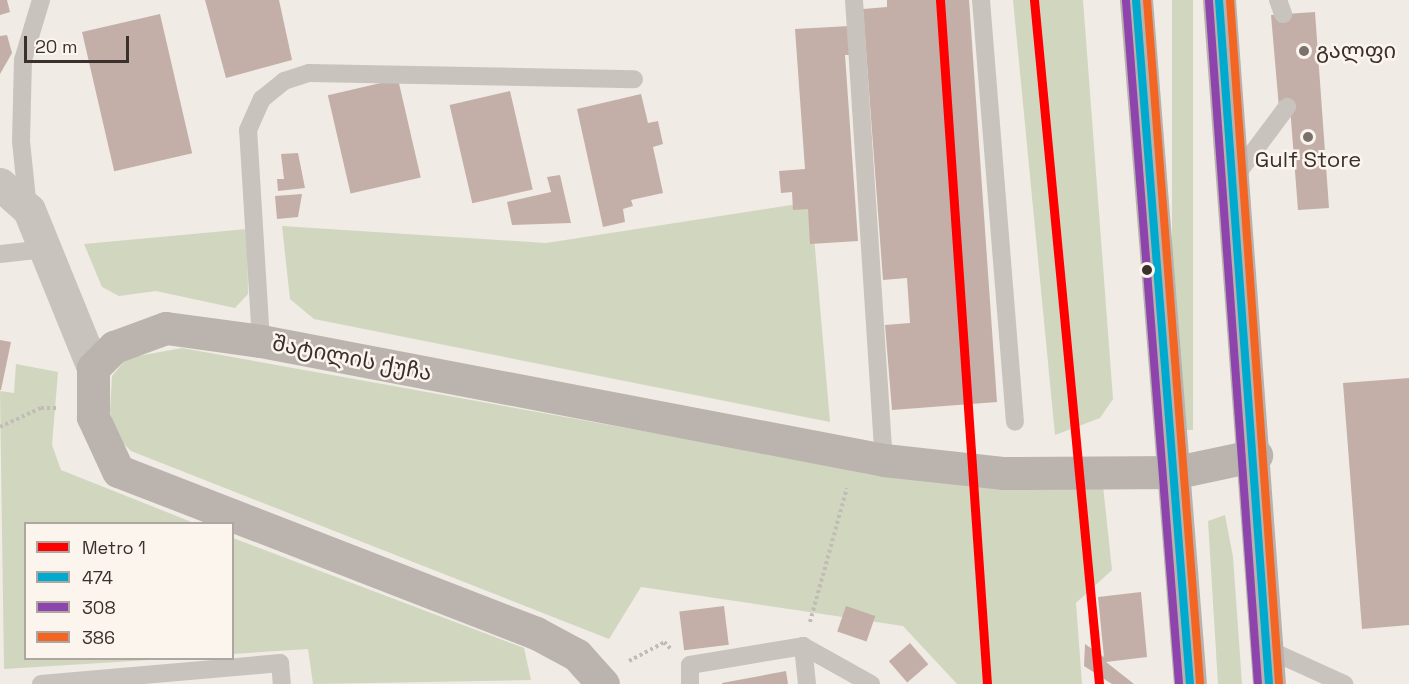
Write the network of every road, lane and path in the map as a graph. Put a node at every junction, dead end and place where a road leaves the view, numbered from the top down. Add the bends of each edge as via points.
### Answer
1 (41, 0) edge
2 (854, 0) edge
3 (981, 0) edge
4 (1136, 0) edge
5 (1219, 0) edge
6 (634, 79) dead end
7 (1287, 107) dead end
8 (1234, 178) junction
9 (0, 184) edge
10 (29, 210) junction
11 (45, 249) junction
12 (0, 254) edge
13 (261, 341) junction
14 (93, 368) junction
15 (93, 417) junction
16 (1015, 422) dead end
17 (0, 427) edge
18 (1256, 455) junction
19 (870, 458) junction
20 (1177, 472) junction
21 (803, 646) junction
22 (1267, 649) junction
23 (627, 662) dead end
24 (690, 665) junction
25 (41, 684) edge
26 (282, 684) edge
27 (603, 684) edge
28 (690, 684) edge
29 (807, 684) edge
30 (871, 684) edge
31 (1190, 684) edge
32 (1269, 684) edge
33 (1344, 684) edge

1 - 10 lane via 23,60 21,141
2 - 19 lane
3 - 16 lane
4 - 20 main road
5 - 8 main road
6 - 13 lane via 309,73 284,81 262,99 248,130
7 - 8 lane
8 - 18 main road
9 - 10 street
10 - 11 street
11 - 12 lane
11 - 14 street
13 - 14 street, შატილის ქუჩა via 166,328 114,347
13 - 19 street, შატილის ქუჩა
14 - 15 street
15 - 17 path via 72,408 42,408
15 - 27 street via 118,471 537,633 577,655
18 - 20 street, შატილის ქუჩა
18 - 22 main road
19 - 20 street, შატილის ქუჩა via 1004,473
19 - 21 path
20 - 31 main road
21 - 24 lane
21 - 29 lane
21 - 30 lane
22 - 32 main road
22 - 33 lane
23 - 24 path via 664,642
24 - 28 lane
25 - 26 lane via 280,663

